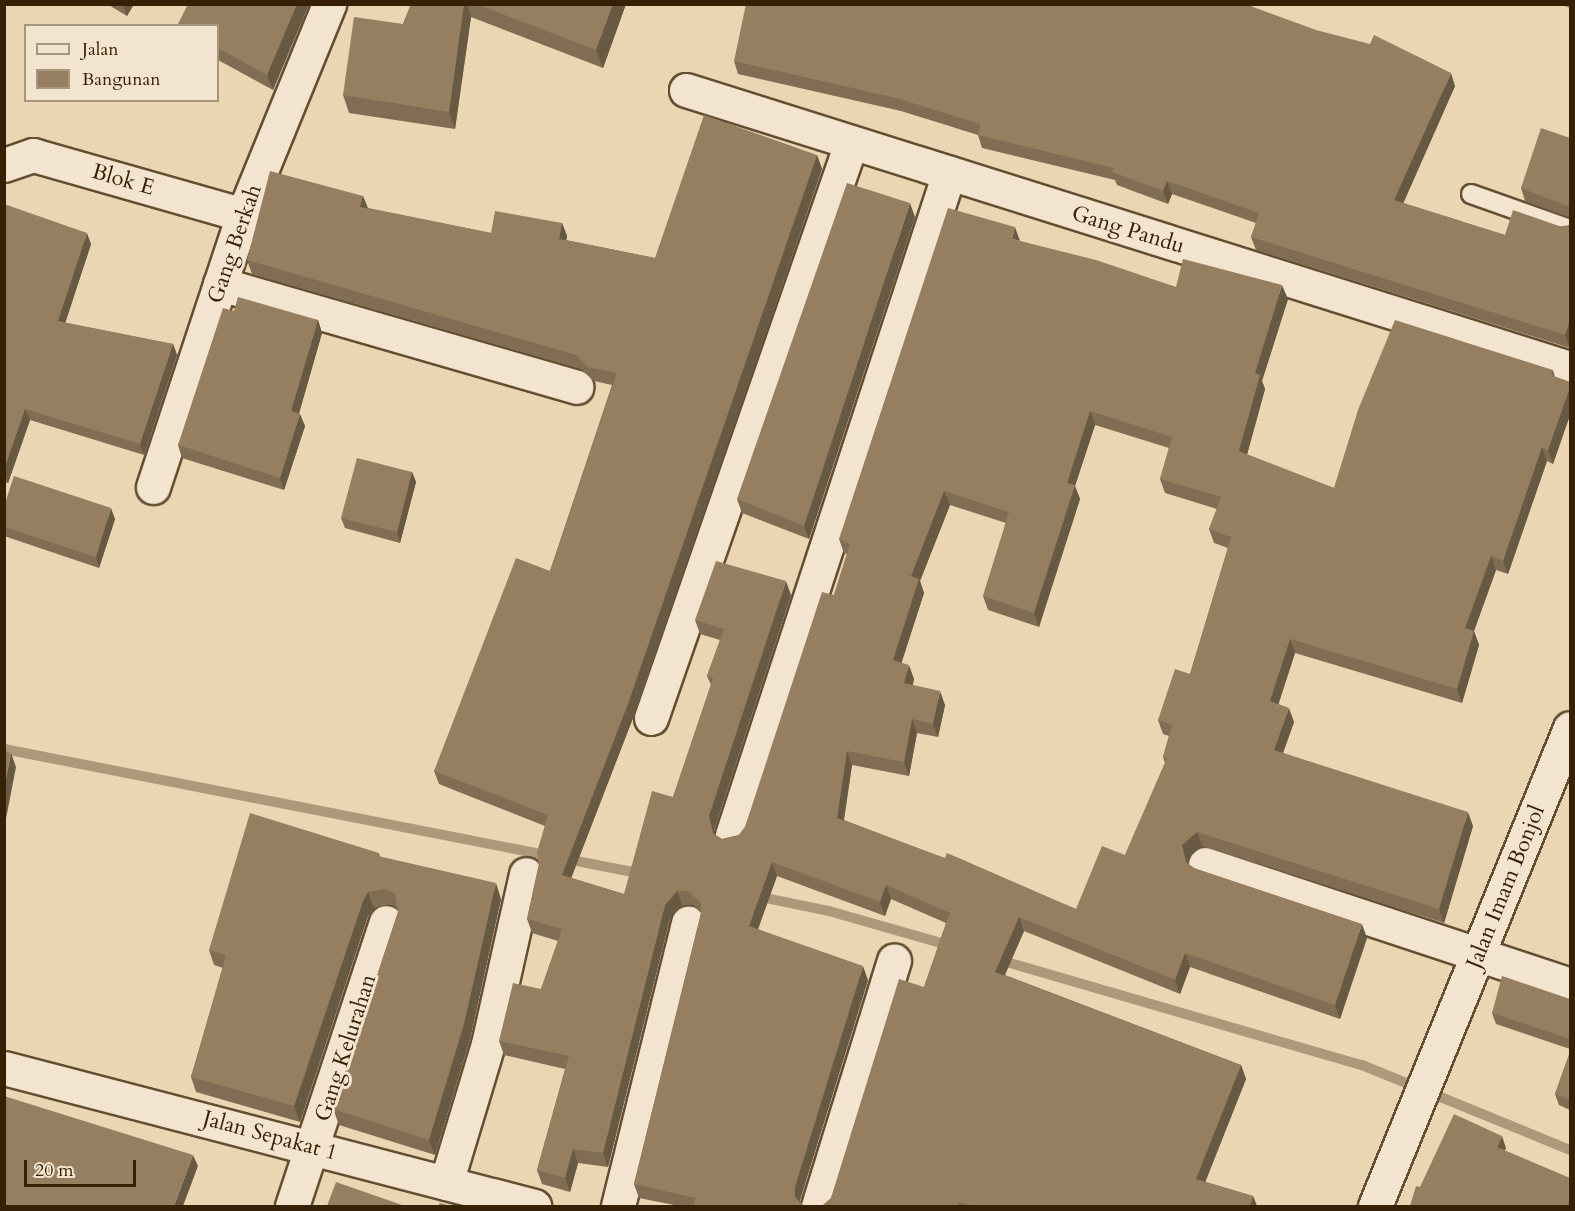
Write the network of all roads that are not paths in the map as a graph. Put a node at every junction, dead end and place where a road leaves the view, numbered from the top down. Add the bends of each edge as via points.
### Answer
1 (329, 4) edge
2 (686, 90) dead end
3 (852, 143) junction
4 (4, 165) edge
5 (949, 173) junction
6 (1471, 194) dead end
7 (243, 215) junction
8 (1570, 229) edge
9 (220, 284) junction
10 (1570, 368) edge
11 (576, 387) dead end
12 (153, 487) dead end
13 (651, 718) dead end
14 (1570, 728) edge
15 (732, 835) edge
16 (1205, 864) dead end
17 (526, 874) dead end
18 (386, 922) dead end
19 (688, 923) dead end
20 (1479, 955) junction
21 (894, 961) dead end
22 (1570, 985) edge
23 (4, 1068) edge
24 (314, 1148) junction
25 (446, 1183) junction
26 (292, 1206) edge
27 (534, 1206) edge
28 (618, 1206) edge
29 (818, 1206) edge
30 (1375, 1206) edge

1 - 7 street, Gang Berkah
2 - 3 street, Gang Pandu
3 - 5 street, Gang Pandu
3 - 13 street
4 - 7 street, Blok E via 33,155
5 - 10 street, Gang Pandu
5 - 15 street
6 - 8 lane
7 - 9 street, Gang Berkah
9 - 11 street
9 - 12 street, Gang Berkah
14 - 20 street, Jalan Imam Bonjol
16 - 20 street
17 - 25 street via 488,1044
18 - 24 street, Gang Kelurahan
19 - 28 street
20 - 22 street
20 - 30 street, Jalan Imam Bonjol
21 - 29 street
23 - 24 street, Jalan Sepakat 1
24 - 25 street, Jalan Sepakat 1
24 - 26 street, Gang Kelurahan
25 - 27 street, Jalan Sepakat 1

